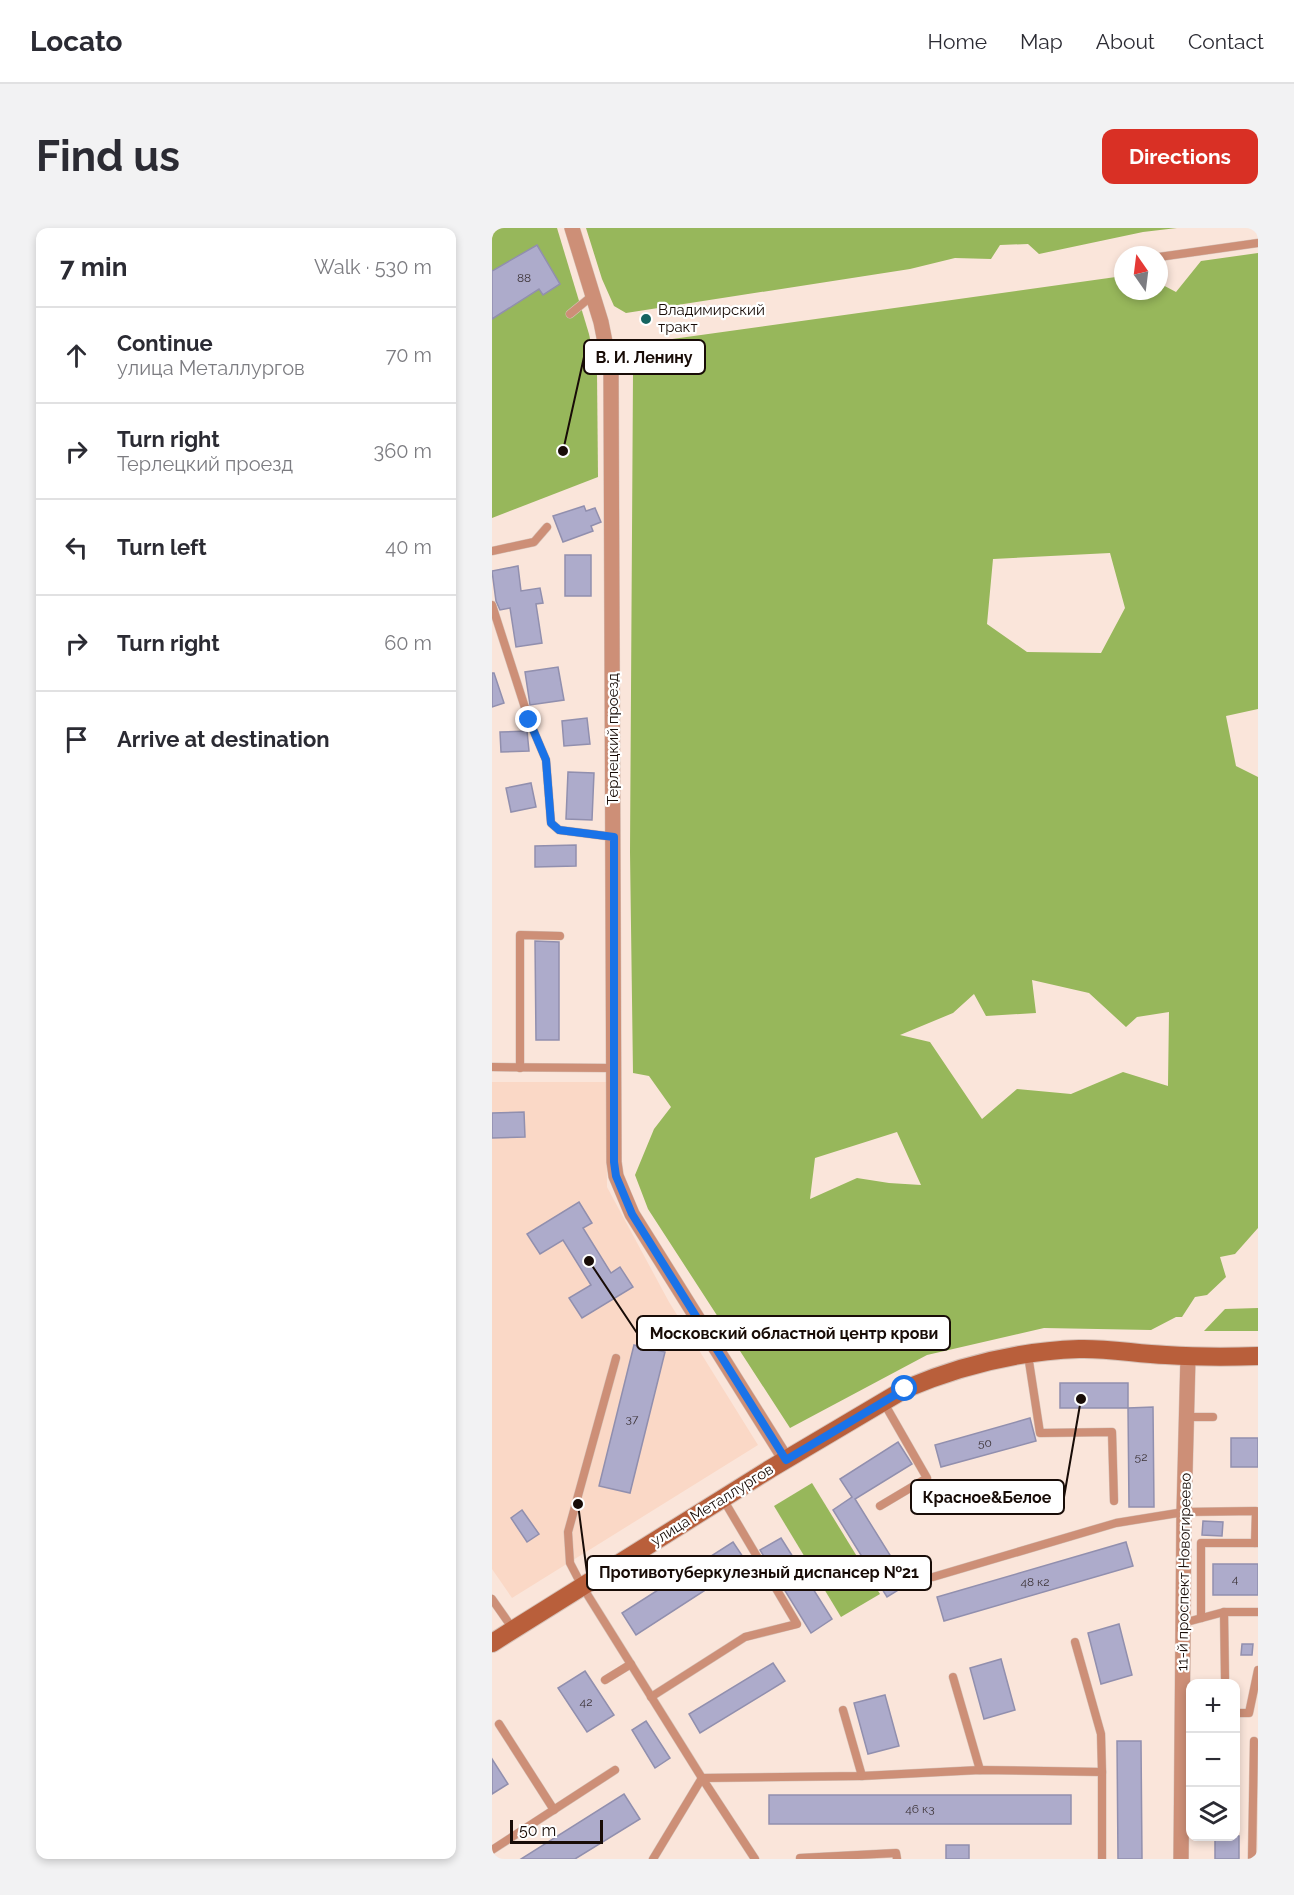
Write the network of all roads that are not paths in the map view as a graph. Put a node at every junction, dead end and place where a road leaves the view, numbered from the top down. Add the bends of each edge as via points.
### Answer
1 (572, 228) edge
2 (1258, 243) edge
3 (1168, 256) edge
4 (592, 296) junction
5 (570, 314) dead end
6 (547, 527) dead end
7 (492, 551) edge
8 (492, 605) edge
9 (614, 837) junction
10 (560, 936) dead end
11 (492, 1067) edge
12 (520, 1068) junction
13 (612, 1068) junction
14 (1028, 1355) junction
15 (1258, 1356) edge
16 (1188, 1357) junction
17 (616, 1358) dead end
18 (883, 1402) junction
19 (1187, 1417) junction
20 (1213, 1417) dead end
21 (786, 1460) junction
22 (723, 1498) junction
23 (1114, 1501) dead end
24 (880, 1506) dead end
25 (1184, 1512) junction
26 (1256, 1543) edge
27 (933, 1577) dead end
28 (582, 1586) junction
29 (492, 1599) edge
30 (1224, 1612) junction
31 (1258, 1612) edge
32 (1201, 1618) junction
33 (1183, 1623) junction
34 (513, 1629) junction
35 (1075, 1642) dead end
36 (492, 1643) edge
37 (631, 1664) junction
38 (1258, 1670) edge
39 (953, 1677) dead end
40 (1225, 1678) dead end
41 (605, 1680) dead end
42 (651, 1697) junction
43 (843, 1710) dead end
44 (1186, 1712) edge
45 (1240, 1713) edge
46 (499, 1724) dead end
47 (1254, 1741) dead end
48 (615, 1770) dead end
49 (981, 1770) junction
50 (1102, 1772) junction
51 (862, 1776) junction
52 (702, 1778) junction
53 (554, 1810) junction
54 (492, 1850) edge
55 (800, 1858) edge
56 (653, 1859) edge
57 (754, 1859) edge
58 (897, 1859) edge
59 (1102, 1859) edge
60 (1181, 1859) edge
61 (1252, 1859) edge

1 - 4 street, Терлецкий проезд
2 - 3 lane
4 - 5 lane
4 - 9 street, Терлецкий проезд via 611,372
6 - 7 lane via 534,542
8 - 9 lane via 546,760 551,823 559,830
9 - 13 street, Терлецкий проезд
10 - 12 lane via 519,935
11 - 12 lane
12 - 13 lane
13 - 21 street, Терлецкий проезд via 614,1162 621,1191
14 - 16 street, улица Металлургов via 1080,1349
14 - 18 street, улица Металлургов via 950,1372
14 - 23 lane via 1040,1433 1112,1432
15 - 16 street, улица Металлургов
16 - 19 street, 11-й проспект Новогиреево
17 - 28 lane via 568,1532 570,1563
18 - 21 street, улица Металлургов
18 - 24 lane via 927,1478
19 - 20 lane
19 - 25 street, 11-й проспект Новогиреево
21 - 22 street, улица Металлургов
22 - 28 street, улица Металлургов
22 - 42 lane via 797,1624 746,1637
25 - 26 lane via 1256,1511
25 - 27 lane via 1116,1523
25 - 33 street, 11-й проспект Новогиреево
26 - 32 lane via 1201,1543
28 - 34 street, улица Металлургов
28 - 37 lane
29 - 34 lane
30 - 31 lane
30 - 32 lane
30 - 40 lane
32 - 33 lane
33 - 44 street, 11-й проспект Новогиреево
34 - 36 street, улица Металлургов
35 - 50 lane via 1101,1734
37 - 41 lane
37 - 42 lane
38 - 45 lane via 1249,1713
39 - 49 lane
42 - 52 lane
43 - 51 lane
44 - 60 street, 11-й проспект Новогиреево
46 - 53 lane
47 - 61 lane
48 - 53 lane
49 - 50 lane
49 - 51 lane
50 - 59 lane
51 - 52 lane
52 - 56 lane
52 - 57 lane
53 - 54 lane
55 - 58 lane via 896,1853

